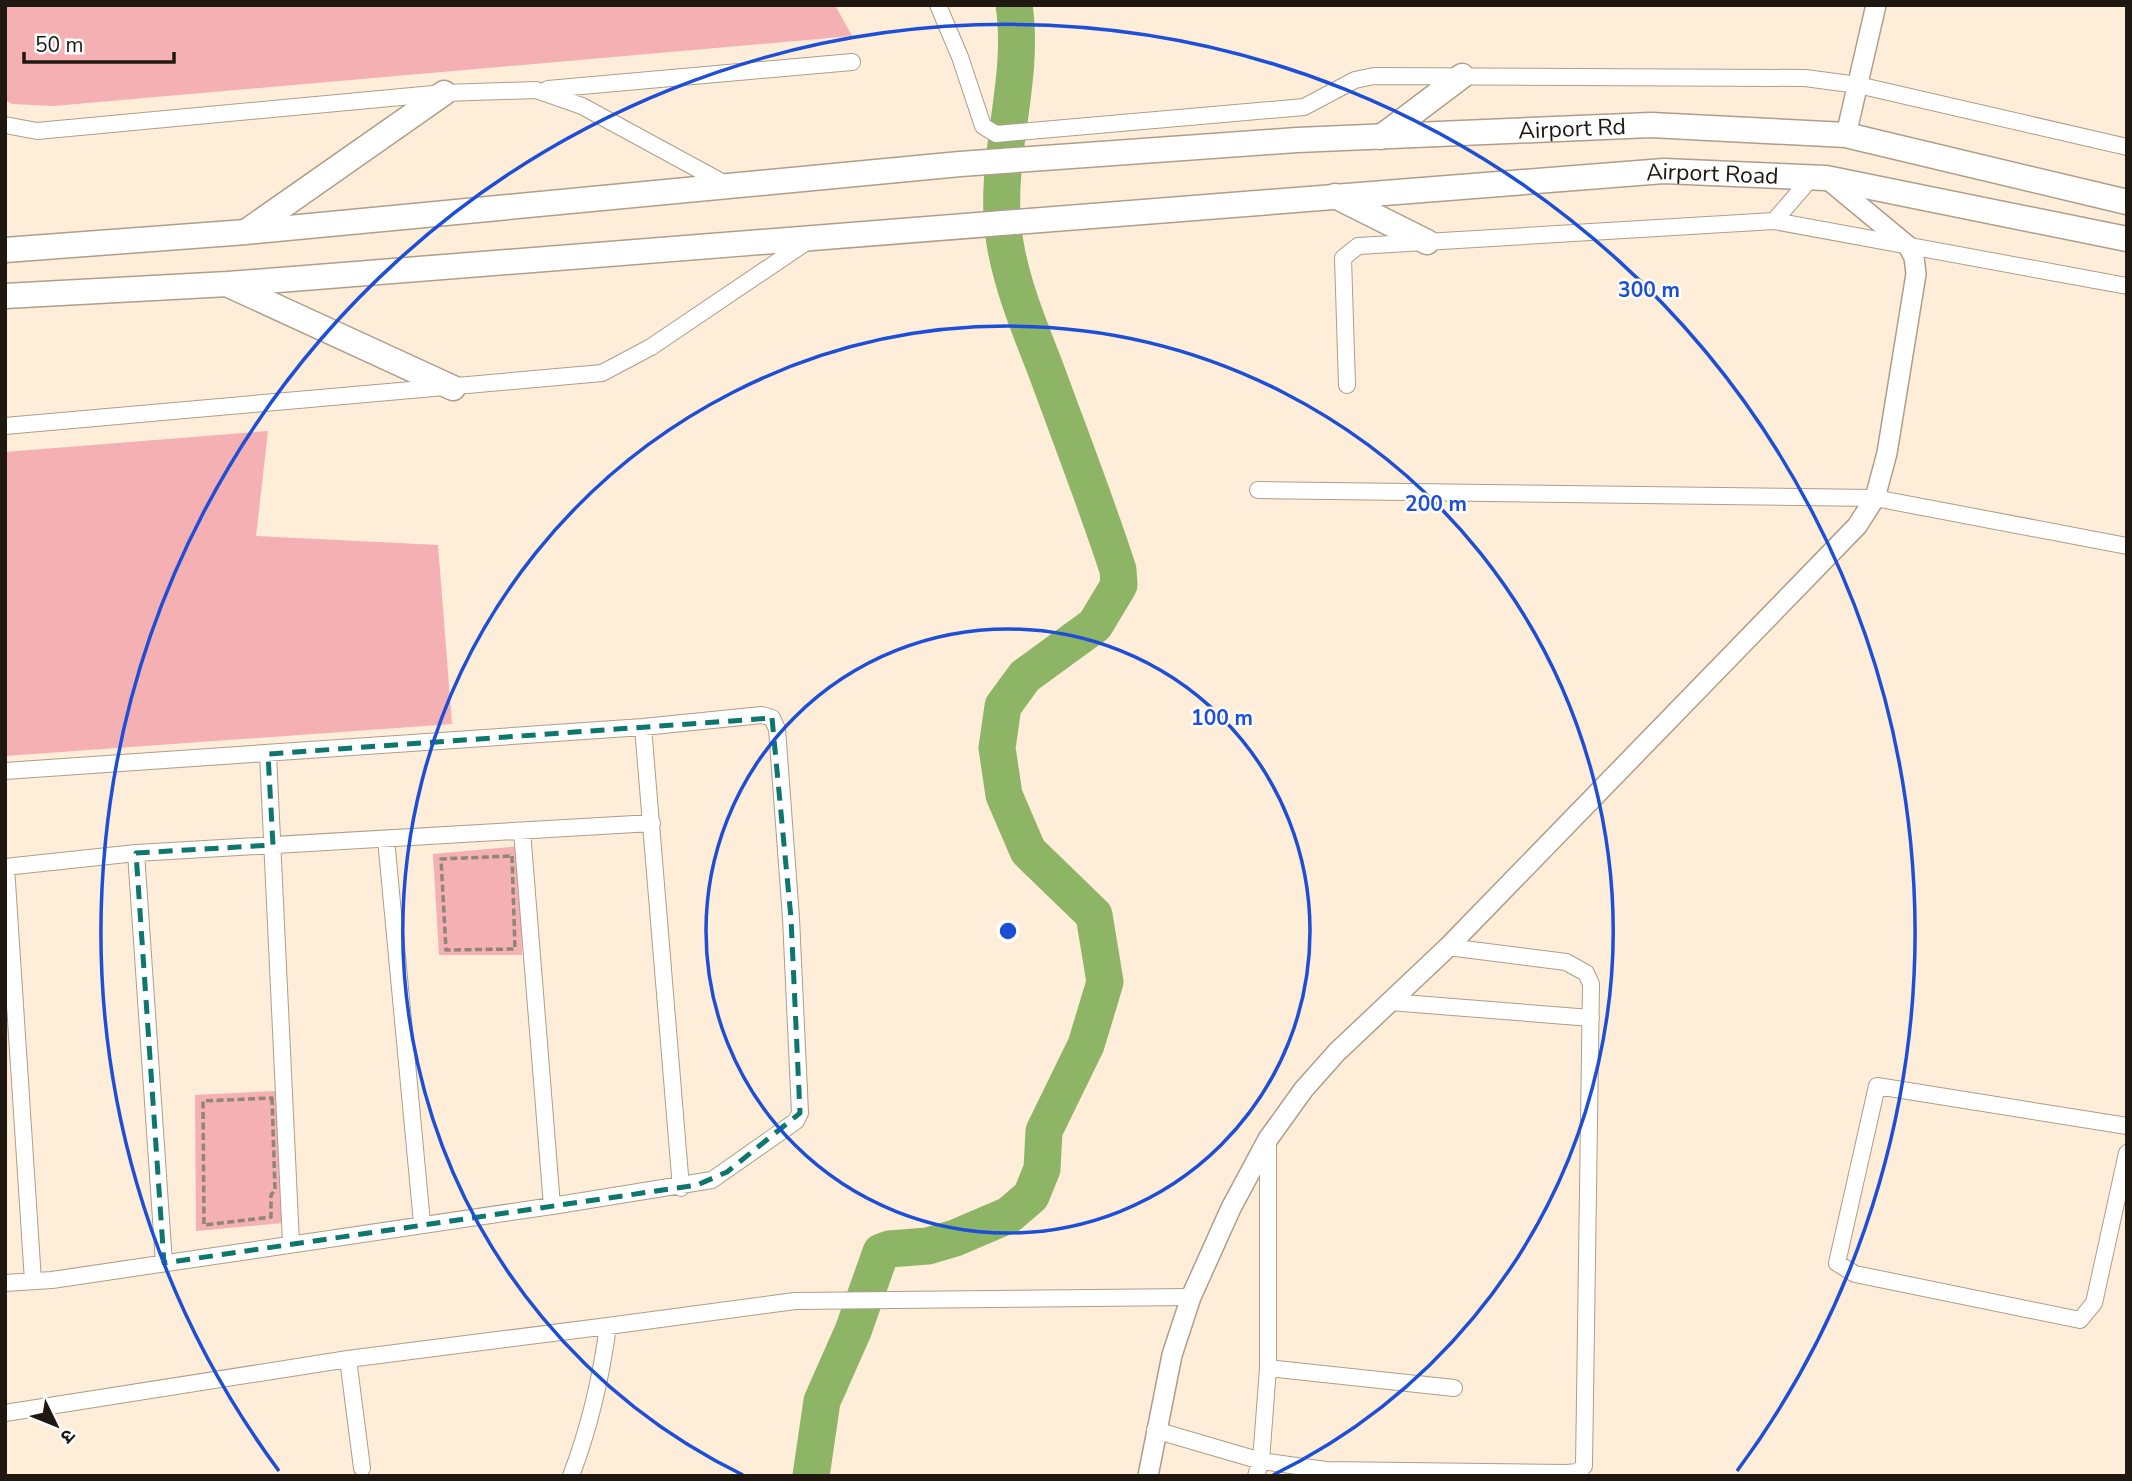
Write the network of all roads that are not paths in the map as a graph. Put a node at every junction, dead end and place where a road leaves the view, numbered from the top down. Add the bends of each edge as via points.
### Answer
1 (938, 5) edge
2 (1876, 5) edge
3 (852, 62) dead end
4 (1462, 76) junction
5 (1857, 85) junction
6 (536, 90) junction
7 (444, 93) junction
8 (5, 125) edge
9 (1846, 135) junction
10 (1381, 137) junction
11 (2127, 147) edge
12 (1819, 177) junction
13 (731, 187) junction
14 (1335, 195) junction
15 (2127, 202) edge
16 (1774, 221) junction
17 (246, 232) junction
18 (816, 236) junction
19 (2127, 239) edge
20 (1427, 242) junction
21 (1908, 246) junction
22 (5, 250) edge
23 (228, 284) junction
24 (2127, 286) edge
25 (5, 296) edge
26 (1347, 385) dead end
27 (453, 387) junction
28 (5, 426) edge
29 (1258, 490) dead end
30 (1875, 498) junction
31 (2127, 546) edge
32 (643, 727) junction
33 (268, 754) junction
34 (5, 771) edge
35 (652, 823) junction
36 (522, 831) junction
37 (386, 839) junction
38 (273, 845) junction
39 (136, 853) junction
40 (6, 867) edge
41 (1448, 947) junction
42 (1390, 1002) junction
43 (1591, 1018) junction
44 (2127, 1126) edge
45 (1268, 1139) junction
46 (2127, 1153) edge
47 (681, 1188) junction
48 (552, 1206) junction
49 (422, 1223) junction
50 (290, 1243) junction
51 (164, 1263) junction
52 (33, 1281) junction
53 (5, 1283) edge
54 (1191, 1297) junction
55 (608, 1326) junction
56 (348, 1359) junction
57 (1268, 1368) junction
58 (1454, 1388) dead end
59 (5, 1413) edge
60 (1155, 1430) junction
61 (1259, 1468) edge
62 (361, 1473) edge
63 (571, 1476) edge
64 (1148, 1476) edge

1 - 4 street via 983,126 996,134 1314,104 1362,78
2 - 5 street
3 - 6 street
4 - 5 street via 1777,76
4 - 10 main road
5 - 9 street
5 - 11 street
6 - 7 street
6 - 13 street via 582,106
7 - 8 street via 74,129 37,131
7 - 17 main road
9 - 10 main road, Airport Rd via 1651,125
9 - 15 main road, Airport Rd
10 - 13 main road, Airport Rd via 960,164
12 - 14 main road, Airport Road via 1664,171
12 - 16 street
12 - 19 main road, Airport Road
12 - 21 street
13 - 17 main road, Airport Rd
14 - 18 main road, Airport Road
14 - 20 main road
16 - 20 street
16 - 21 street
17 - 22 main road, Airport Rd
18 - 23 main road, Airport Road
18 - 27 street via 620,366 572,377
20 - 26 street via 1358,246 1343,258
21 - 24 street
21 - 30 street via 1914,257 1916,290
23 - 25 main road, Airport Road
23 - 27 main road
27 - 28 street
29 - 30 street
30 - 31 street
30 - 41 street via 1833,552
32 - 33 street
32 - 35 street
32 - 47 street via 762,715 772,718 777,729 800,1113 796,1121 727,1172
33 - 34 street
33 - 38 street
35 - 36 street
35 - 47 street
36 - 37 street
36 - 48 street
37 - 38 street
37 - 49 street
38 - 39 street
38 - 50 street
39 - 40 street
39 - 51 street
40 - 52 street
41 - 42 street
41 - 43 street via 1577,965 1591,984
42 - 43 street
42 - 45 street via 1304,1089
43 - 61 street via 1584,1466 1566,1473
44 - 46 street via 1877,1086 1837,1263 1855,1274 2080,1320 2094,1303
45 - 54 street
45 - 57 street
47 - 48 street
48 - 49 street
49 - 50 street
50 - 51 street
51 - 52 street
52 - 53 street
54 - 55 street via 795,1301
54 - 60 street
55 - 56 street
55 - 63 street via 589,1428
56 - 59 street
56 - 62 street
57 - 58 street
57 - 61 street
60 - 61 street
60 - 64 street

